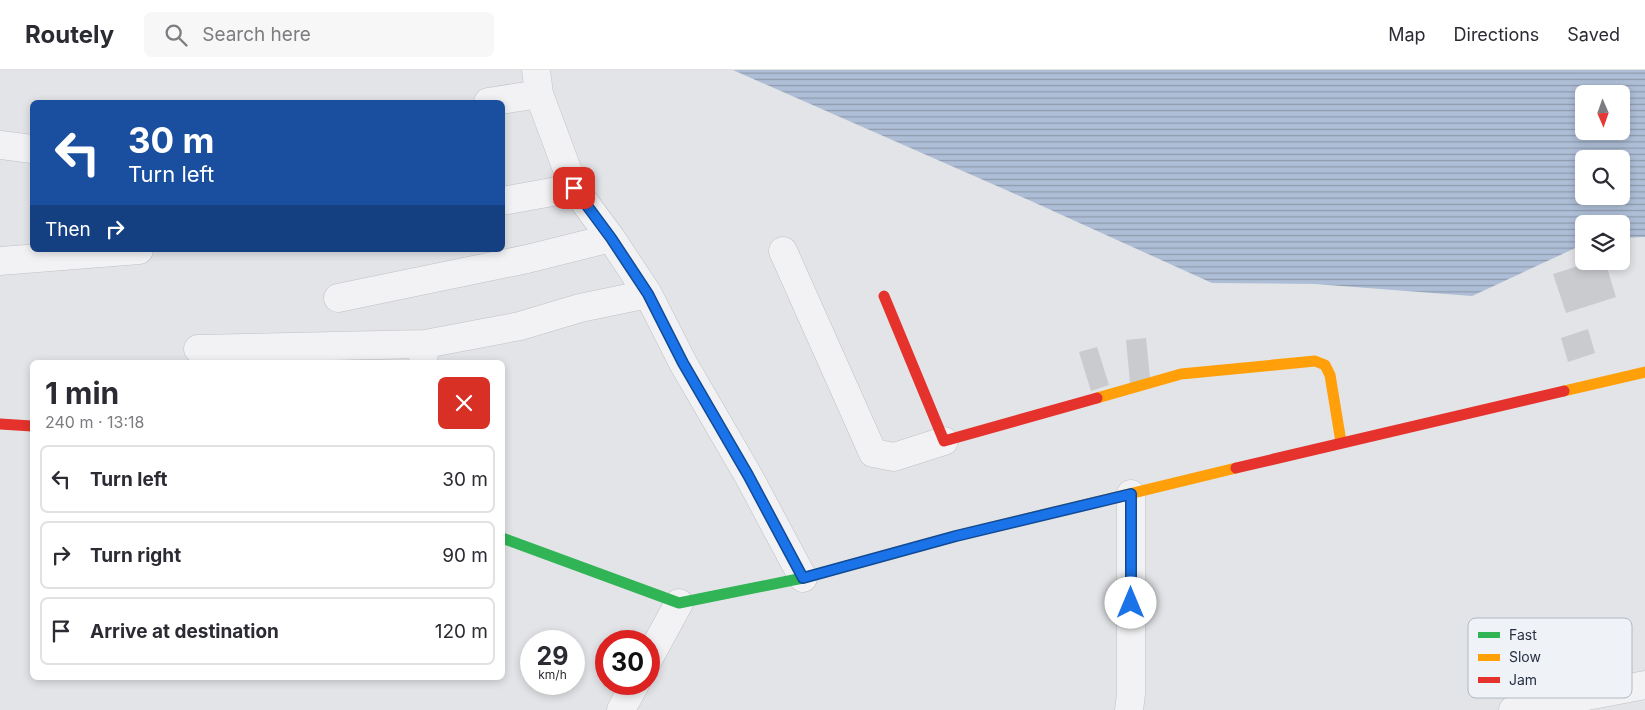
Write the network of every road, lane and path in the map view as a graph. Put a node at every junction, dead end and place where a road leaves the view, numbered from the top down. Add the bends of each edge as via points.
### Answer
1 (538, 82) edge
2 (493, 100) edge
3 (0, 146) edge
4 (30, 149) edge
5 (574, 188) junction
6 (505, 200) edge
7 (611, 238) junction
8 (783, 251) dead end
9 (114, 252) edge
10 (0, 261) edge
11 (648, 294) junction
12 (884, 296) dead end
13 (338, 298) dead end
14 (198, 349) dead end
15 (424, 353) edge
16 (1645, 372) edge
17 (0, 424) edge
18 (30, 426) edge
19 (944, 441) junction
20 (1342, 442) junction
21 (1131, 494) junction
22 (505, 539) edge
23 (803, 578) junction
24 (679, 604) junction
25 (660, 638) edge
26 (1645, 685) edge
27 (1632, 687) edge
28 (629, 695) edge
29 (1576, 698) edge
30 (621, 710) edge
31 (1128, 710) edge
32 (1513, 710) edge

1 - 2 street
1 - 5 street
3 - 4 street
5 - 6 street
5 - 7 street
7 - 11 street
7 - 13 street
8 - 19 street via 873,453 894,457
9 - 10 street
11 - 15 street via 580,308
11 - 23 street
12 - 19 street
14 - 15 street
16 - 20 street
17 - 18 street
19 - 20 street via 1181,374 1315,361 1325,365 1330,375
20 - 21 street
21 - 23 street via 956,536
21 - 31 street via 1131,694
22 - 24 street
23 - 24 street
24 - 25 street
26 - 27 street
28 - 30 street
29 - 32 street

